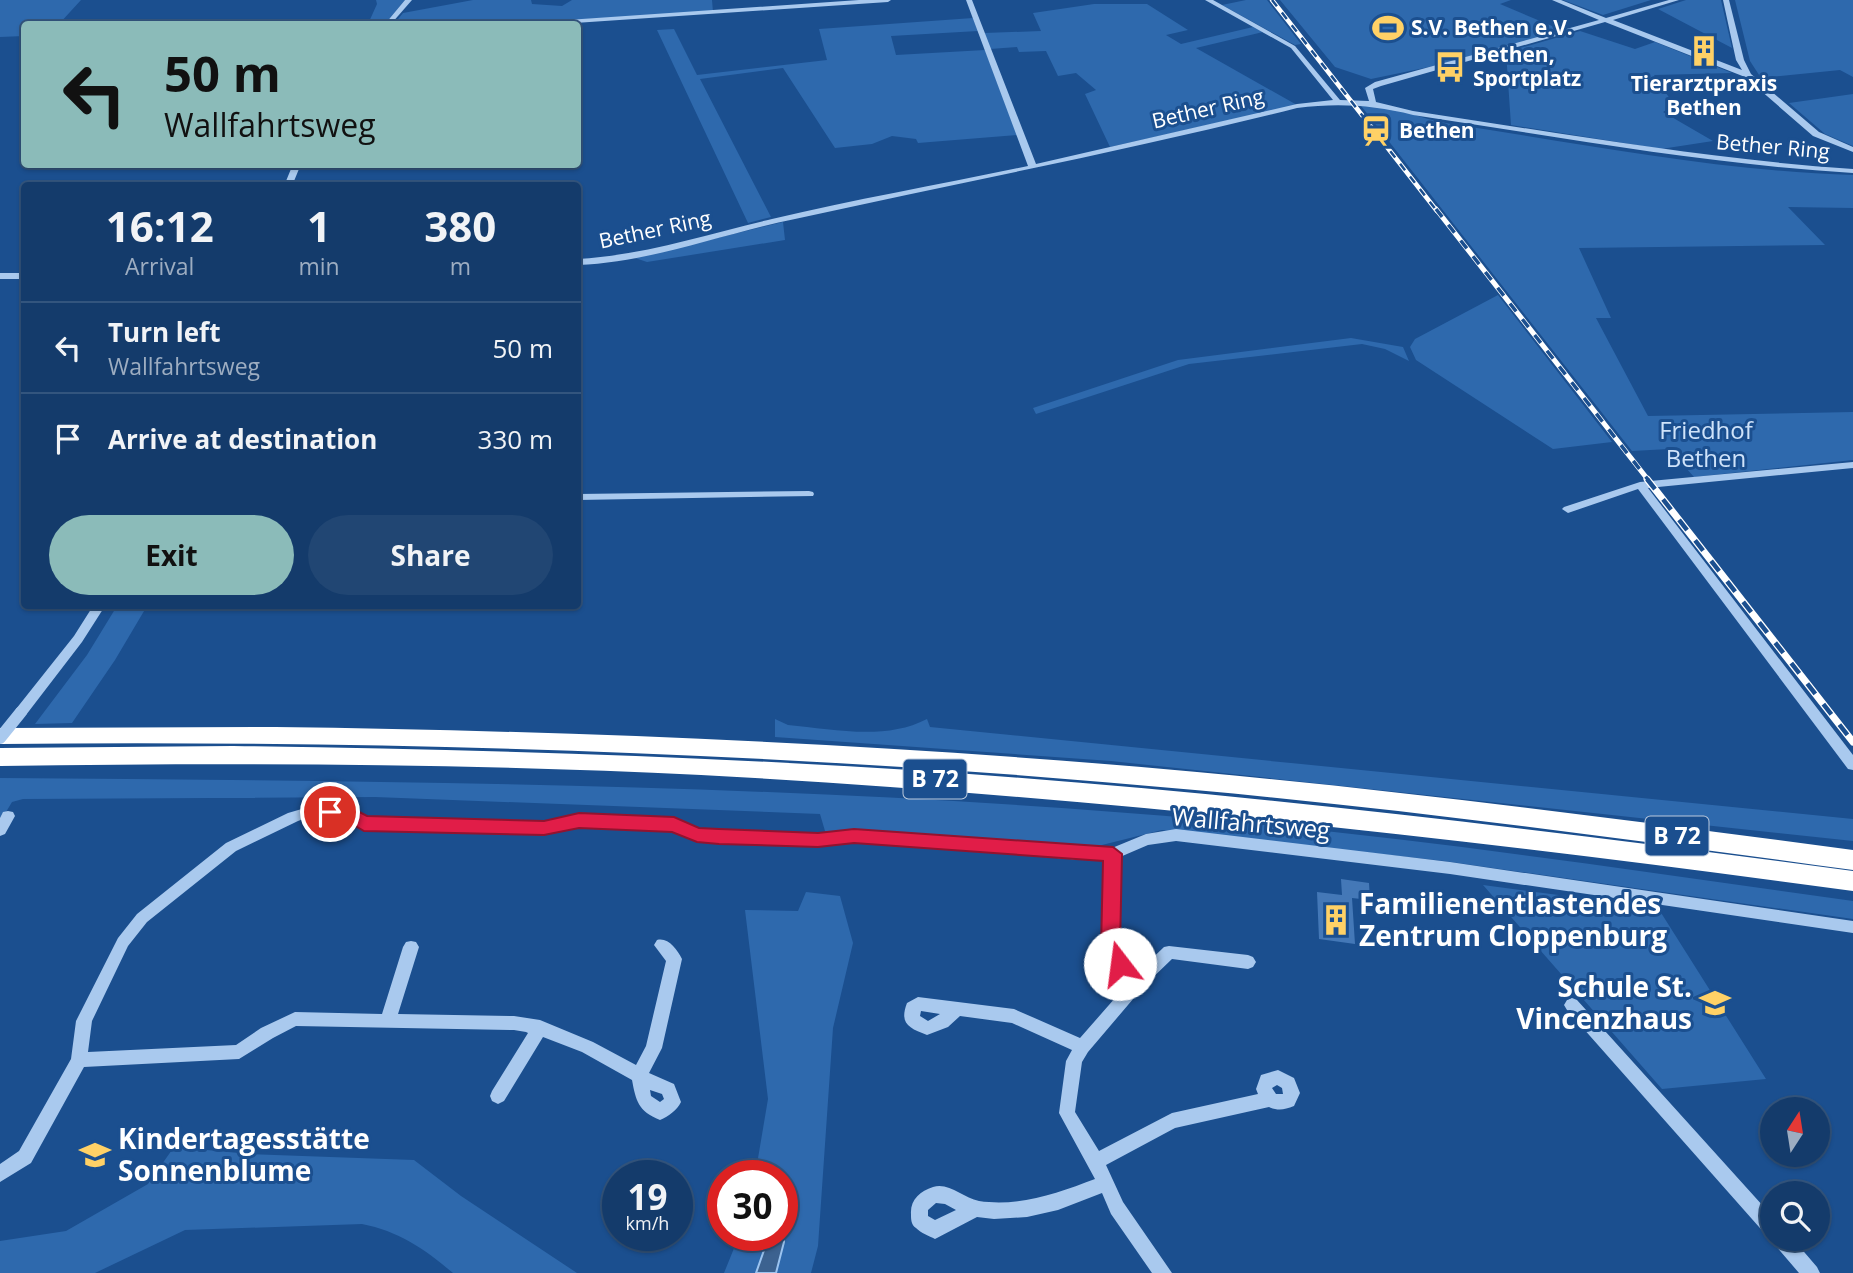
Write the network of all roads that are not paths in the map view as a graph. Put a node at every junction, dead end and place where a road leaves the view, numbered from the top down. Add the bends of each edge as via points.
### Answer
1 (409, 0) edge
2 (888, 0) edge
3 (969, 0) edge
4 (1208, 0) edge
5 (1555, 0) edge
6 (1676, 0) edge
7 (1726, 0) edge
8 (391, 21) edge
9 (581, 21) edge
10 (1608, 21) junction
11 (1748, 75) junction
12 (1337, 101) junction
13 (1373, 102) junction
14 (1853, 150) edge
15 (1033, 167) junction
16 (1853, 171) edge
17 (581, 262) edge
18 (0, 276) edge
19 (21, 276) edge
20 (1853, 465) edge
21 (1640, 485) junction
22 (810, 494) dead end
23 (581, 497) edge
24 (1568, 509) dead end
25 (97, 609) edge
26 (0, 737) edge
27 (0, 757) edge
28 (1853, 765) edge
29 (8, 816) dead end
30 (0, 830) edge
31 (1113, 854) junction
32 (1853, 860) edge
33 (1853, 881) edge
34 (1853, 927) edge
35 (662, 945) dead end
36 (411, 947) dead end
37 (1248, 962) dead end
38 (1139, 980) junction
39 (1572, 1005) dead end
40 (955, 1011) dead end
41 (388, 1020) junction
42 (540, 1027) junction
43 (1082, 1047) junction
44 (79, 1060) junction
45 (498, 1096) dead end
46 (1270, 1099) dead end
47 (1096, 1161) junction
48 (0, 1174) edge
49 (1104, 1184) junction
50 (975, 1209) dead end
51 (1760, 1215) edge
52 (1792, 1251) edge
53 (1163, 1273) edge
54 (1811, 1273) edge

1 - 8 street
2 - 9 street
3 - 15 street
4 - 12 street via 1293,47
5 - 10 street
6 - 10 street
7 - 11 street
10 - 11 street
10 - 13 street via 1378,84 1369,88
11 - 14 street via 1816,134
12 - 13 street, Bether Ring
12 - 15 street, Bether Ring via 1297,106
13 - 16 street, Bether Ring via 1413,113 1685,156
15 - 17 street, Bether Ring via 786,218 635,256
18 - 19 street
20 - 21 street
21 - 24 street
21 - 28 street
22 - 23 street
25 - 26 street, bridge
26 - 32 highway, B 72 via 514,739 854,755 1385,800
27 - 33 highway, B 72 via 497,759 941,780 1383,820
29 - 30 street
31 - 34 street, Wallfahrtsweg via 1146,840 1176,835
31 - 38 street via 1111,948 1120,964
31 - 44 street, Wallfahrtsweg via 854,836 818,840 719,837 697,835 674,825 579,820 544,828 364,823 348,813 312,811 231,847 142,918 123,942 84,1021
35 - 42 street via 674,959 654,1048 639,1075
36 - 41 street
37 - 38 street via 1169,952
38 - 43 street
39 - 51 street
40 - 43 street via 1014,1016
41 - 42 street
41 - 44 street via 295,1019 239,1052
42 - 45 street
43 - 47 street via 1074,1061 1067,1113
44 - 48 street, Wallfahrtsweg via 24,1157
46 - 47 street via 1172,1121
47 - 49 street
49 - 50 street via 1040,1209
49 - 53 street
52 - 54 street

